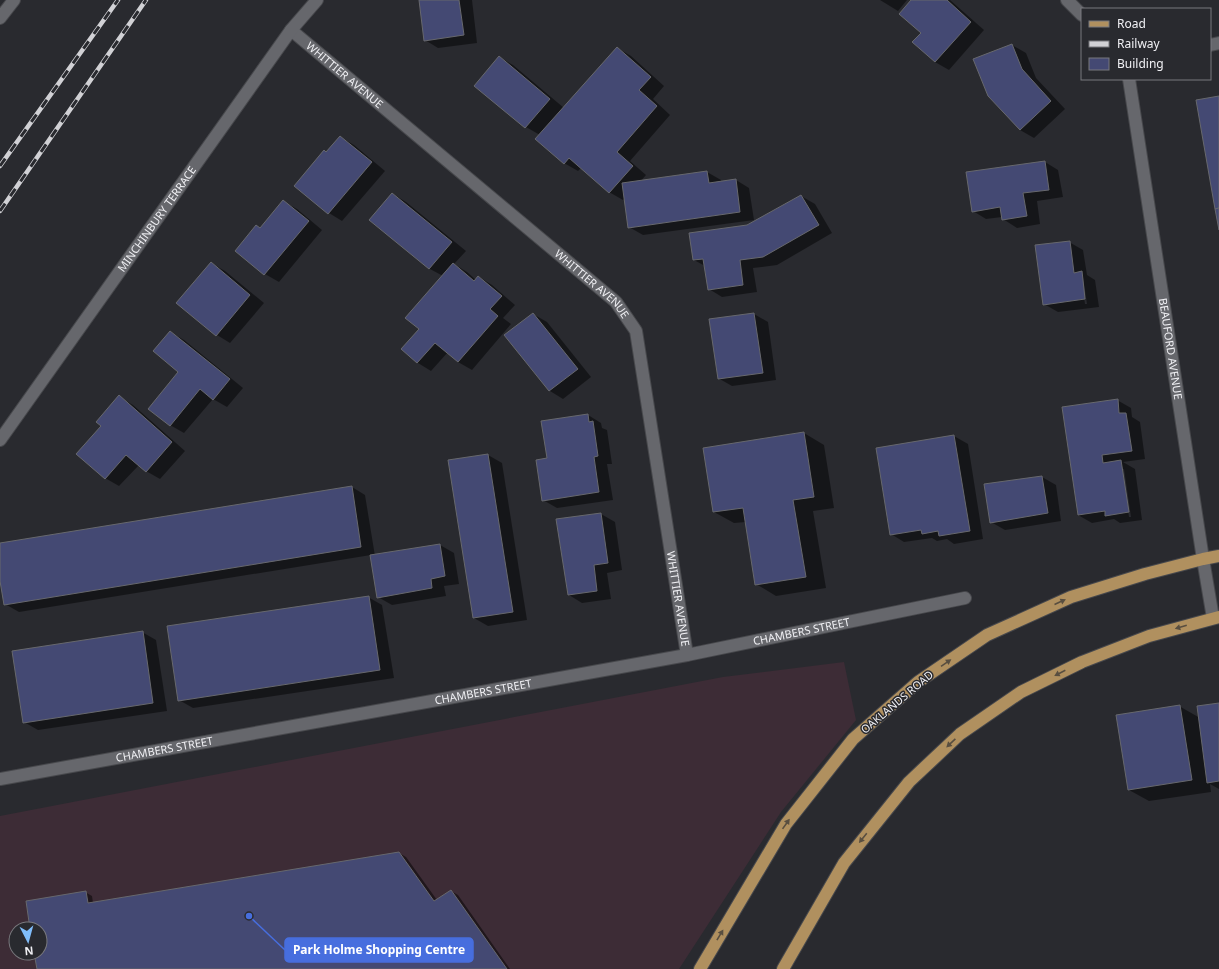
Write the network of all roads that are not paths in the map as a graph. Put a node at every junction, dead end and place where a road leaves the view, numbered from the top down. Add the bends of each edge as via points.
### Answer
1 (14, 0) edge
2 (317, 0) edge
3 (1067, 0) edge
4 (1081, 14) edge
5 (0, 18) edge
6 (291, 30) junction
7 (1129, 80) edge
8 (0, 440) edge
9 (1219, 556) edge
10 (1203, 559) junction
11 (965, 598) dead end
12 (1216, 617) edge
13 (687, 655) junction
14 (0, 779) edge
15 (700, 969) edge
16 (783, 969) edge

1 - 5 street
2 - 6 street, MINCHINBURY TERRACE
3 - 4 street
6 - 8 street, MINCHINBURY TERRACE
6 - 13 street, WHITTIER AVENUE via 616,302 636,331
7 - 10 street, BEAUFORD AVENUE
9 - 10 main road, OAKLANDS ROAD
10 - 12 street, BEAUFORD AVENUE
15 -> 10 main road, OAKLANDS ROAD via 786,824 854,739 918,682 987,635 1071,597
11 - 13 street, CHAMBERS STREET
12 -> 16 main road via 1149,636 1082,662 1021,692 960,734 909,782 844,863
13 - 14 street, CHAMBERS STREET

